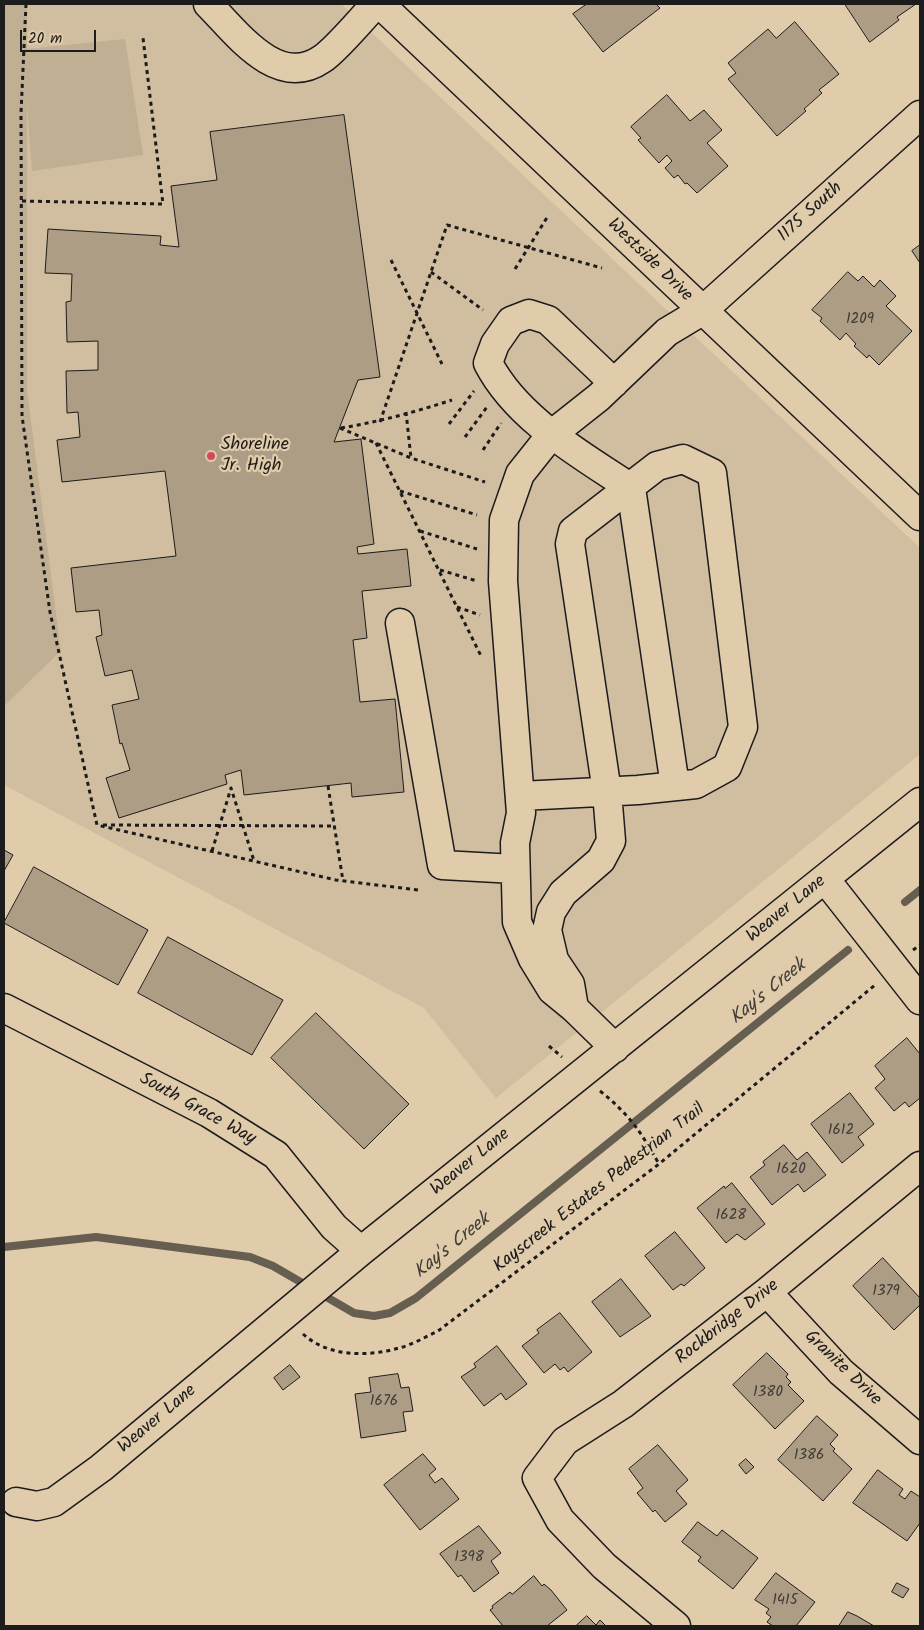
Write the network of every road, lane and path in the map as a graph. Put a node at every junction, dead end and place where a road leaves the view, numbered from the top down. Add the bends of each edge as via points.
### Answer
1 (26, 4) edge
2 (208, 4) edge
3 (376, 4) edge
4 (380, 4) edge
5 (143, 38) dead end
6 (920, 115) edge
7 (22, 201) junction
8 (548, 216) dead end
9 (528, 248) junction
10 (391, 260) dead end
11 (602, 268) dead end
12 (514, 269) dead end
13 (431, 272) junction
14 (483, 310) dead end
15 (702, 311) junction
16 (417, 312) junction
17 (442, 364) dead end
18 (497, 377) junction
19 (614, 383) junction
20 (452, 400) dead end
21 (406, 412) junction
22 (380, 422) junction
23 (449, 424) dead end
24 (551, 435) junction
25 (465, 436) dead end
26 (376, 443) junction
27 (411, 458) junction
28 (485, 482) dead end
29 (631, 488) junction
30 (399, 490) junction
31 (481, 516) dead end
32 (920, 516) edge
33 (419, 531) junction
34 (477, 549) dead end
35 (439, 570) junction
36 (477, 581) dead end
37 (457, 607) junction
38 (480, 615) dead end
39 (400, 622) dead end
40 (485, 665) dead end
41 (328, 786) dead end
42 (675, 786) junction
43 (607, 792) junction
44 (521, 796) junction
45 (920, 802) edge
46 (97, 825) junction
47 (220, 825) junction
48 (243, 825) junction
49 (334, 826) junction
50 (212, 852) junction
51 (254, 861) junction
52 (514, 869) junction
53 (825, 879) junction
54 (343, 881) junction
55 (418, 890) dead end
56 (920, 945) edge
57 (913, 950) dead end
58 (882, 980) dead end
59 (920, 1000) edge
60 (4, 1008) edge
61 (574, 1008) junction
62 (615, 1048) junction
63 (599, 1091) dead end
64 (659, 1164) junction
65 (920, 1166) edge
66 (351, 1259) junction
67 (767, 1292) junction
68 (304, 1335) dead end
69 (920, 1440) edge
70 (16, 1502) dead end
71 (676, 1626) edge

1 - 7 path via 21,112
2 - 3 street via 259,54 280,66 299,68 322,60
4 - 15 street, Westside Drive
5 - 7 path via 163,204
6 - 15 street, 1175 South
7 - 46 path via 22,416 50,612
8 - 9 path
9 - 11 path
9 - 12 path
9 - 13 path via 447,225
10 - 16 path
13 - 14 path
13 - 16 path
15 - 19 street, 1175 South via 667,332
15 - 32 street, Westside Drive
16 - 17 path
16 - 22 path
18 - 19 street via 488,363 495,344 511,322 529,314 548,320
18 - 23 path
18 - 24 street
18 - 25 path
19 - 24 street, 1175 South
20 - 21 path
21 - 22 path
21 - 27 path
22 - 26 path via 340,428
24 - 29 street
24 - 44 street, 1175 South via 520,474 504,520 503,580
26 - 27 path
26 - 30 path
27 - 28 path
29 - 42 street
29 - 42 street via 657,466 683,459 712,473 743,728 727,767 696,784
29 - 43 street via 573,531 570,544
30 - 31 path
30 - 33 path
33 - 34 path
33 - 35 path
35 - 36 path
35 - 37 path
37 - 38 path
37 - 40 path
39 - 52 street via 442,865
41 - 49 path
42 - 43 street
43 - 44 street
43 - 61 street via 611,841 601,860 563,894 551,912 547,930 554,960 570,984
44 - 52 street, 1175 South via 521,813 514,842
45 - 53 street, Weaver Lane
46 - 47 path
46 - 50 path
47 - 48 path
47 - 48 path via 231,788
47 - 50 path
48 - 49 path
48 - 51 path
49 - 54 path
50 - 51 path
51 - 54 path
52 - 61 street, 1175 South via 517,922 532,959 552,990
53 - 59 street
53 - 62 street, Weaver Lane
54 - 55 path
56 - 57 path
58 - 64 path, Kayscreek Estates Pedestrian Trail
60 - 66 street, South Grace Way via 209,1114 276,1156 334,1227
61 - 62 street, 1175 South
62 - 66 street, Weaver Lane
63 - 64 path via 622,1108
64 - 68 path, Kayscreek Estates Pedestrian Trail via 438,1331 401,1348 357,1353 314,1343
65 - 67 street, Rockbridge Drive
66 - 70 street, Weaver Lane via 101,1468 54,1502 37,1506
67 - 69 street, Granite Drive via 841,1372
67 - 71 street, Rockbridge Drive via 623,1404 565,1441 537,1478 560,1520 604,1566

